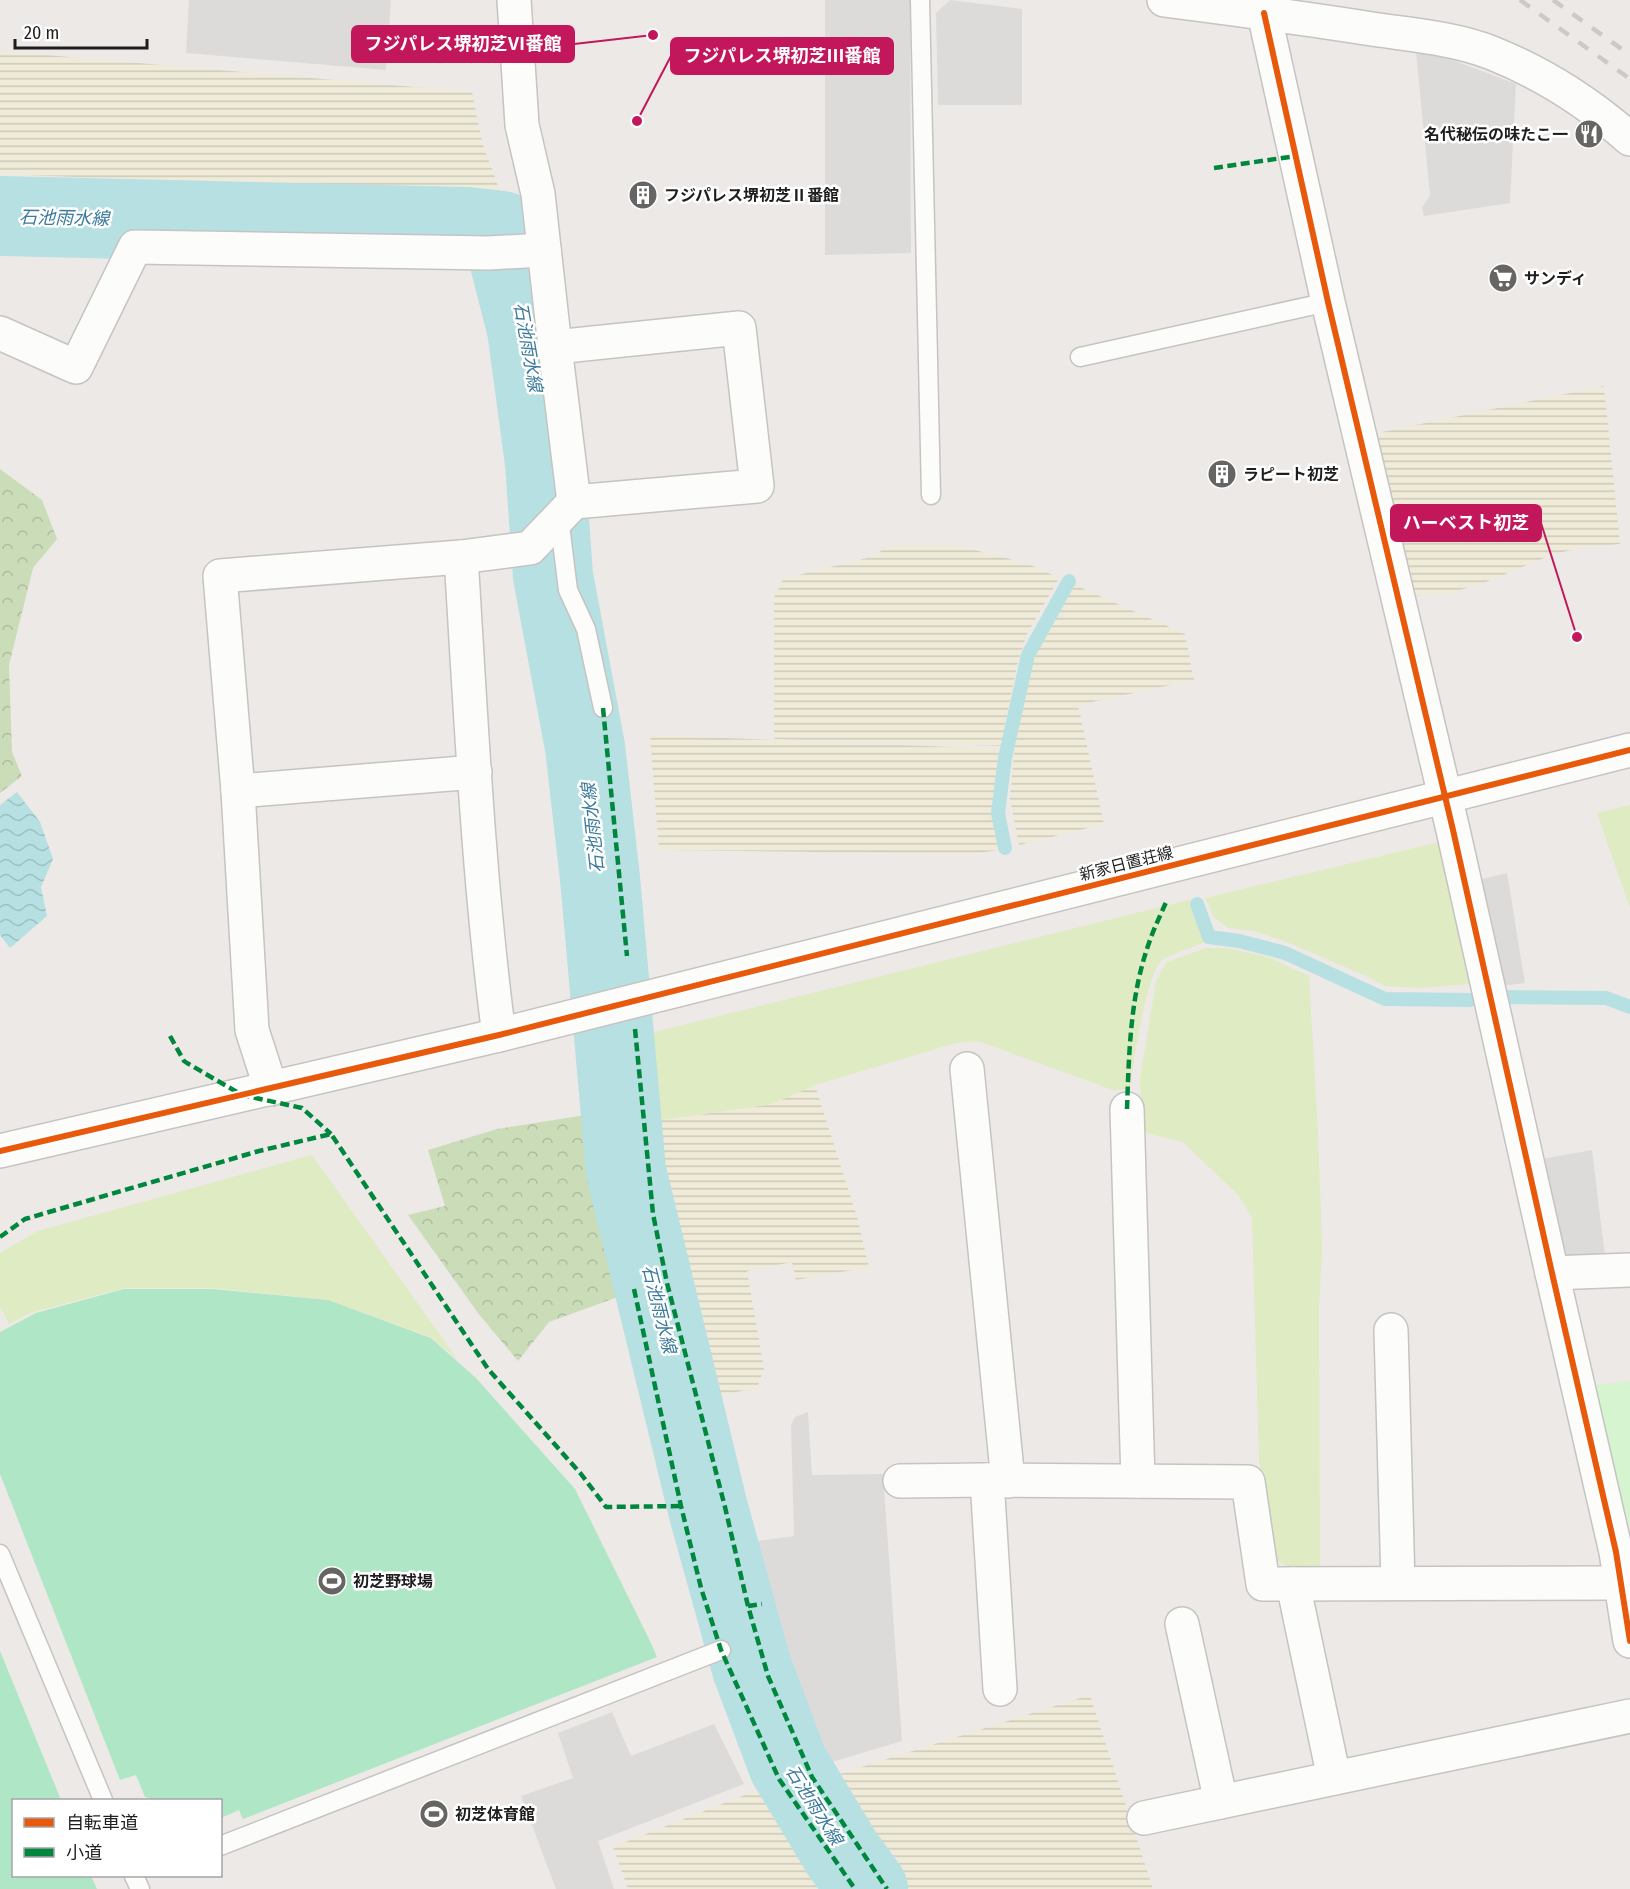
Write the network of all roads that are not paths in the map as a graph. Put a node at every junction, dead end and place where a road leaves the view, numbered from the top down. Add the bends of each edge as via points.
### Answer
1 (514, 0) edge
2 (920, 0) edge
3 (1164, 0) edge
4 (1264, 13) junction
5 (1630, 139) edge
6 (544, 250) junction
7 (1328, 302) junction
8 (0, 333) edge
9 (555, 347) junction
10 (1080, 357) dead end
11 (931, 495) dead end
12 (562, 514) junction
13 (460, 557) junction
14 (603, 708) dead end
15 (1630, 750) edge
16 (474, 772) junction
17 (238, 791) junction
18 (1444, 796) junction
19 (499, 1035) junction
20 (967, 1069) dead end
21 (271, 1089) junction
22 (1127, 1109) dead end
23 (0, 1150) edge
24 (1630, 1270) edge
25 (1552, 1273) junction
26 (1391, 1330) dead end
27 (997, 1480) junction
28 (900, 1481) dead end
29 (1138, 1481) junction
30 (1623, 1551) edge
31 (0, 1554) edge
32 (1398, 1583) junction
33 (1621, 1583) junction
34 (1293, 1584) junction
35 (1182, 1624) dead end
36 (1630, 1641) edge
37 (722, 1650) dead end
38 (1000, 1689) dead end
39 (1630, 1716) edge
40 (1334, 1778) junction
41 (103, 1799) edge
42 (1221, 1802) junction
43 (1144, 1818) dead end
44 (222, 1845) edge

1 - 6 street via 522,126 538,194
2 - 11 lane
3 - 4 street
4 - 5 street via 1450,41 1490,52 1536,73 1606,117
4 - 7 street
6 - 8 street via 488,253 135,247 76,367
6 - 9 street
7 - 10 lane
7 - 18 street
9 - 12 street
9 - 12 street via 739,328 757,486
12 - 13 street via 530,548
12 - 14 lane via 568,590 586,628
13 - 16 street
13 - 17 street via 220,576
15 - 18 street, 新家日置荘線
16 - 17 street
16 - 19 street
17 - 21 street via 252,1030
18 - 19 street, 新家日置荘線
18 - 25 street
19 - 21 street, 新家日置荘線
20 - 27 street
21 - 23 street, 新家日置荘線
22 - 29 street
24 - 25 street
25 - 30 street
26 - 32 street
27 - 28 street
27 - 29 street
27 - 38 street
29 - 34 street via 1248,1482 1263,1584
30 - 33 street
31 - 41 lane
32 - 33 street
32 - 34 street
33 - 36 street
34 - 40 street
35 - 42 street
37 - 44 lane
39 - 40 street
40 - 42 street
42 - 43 street

